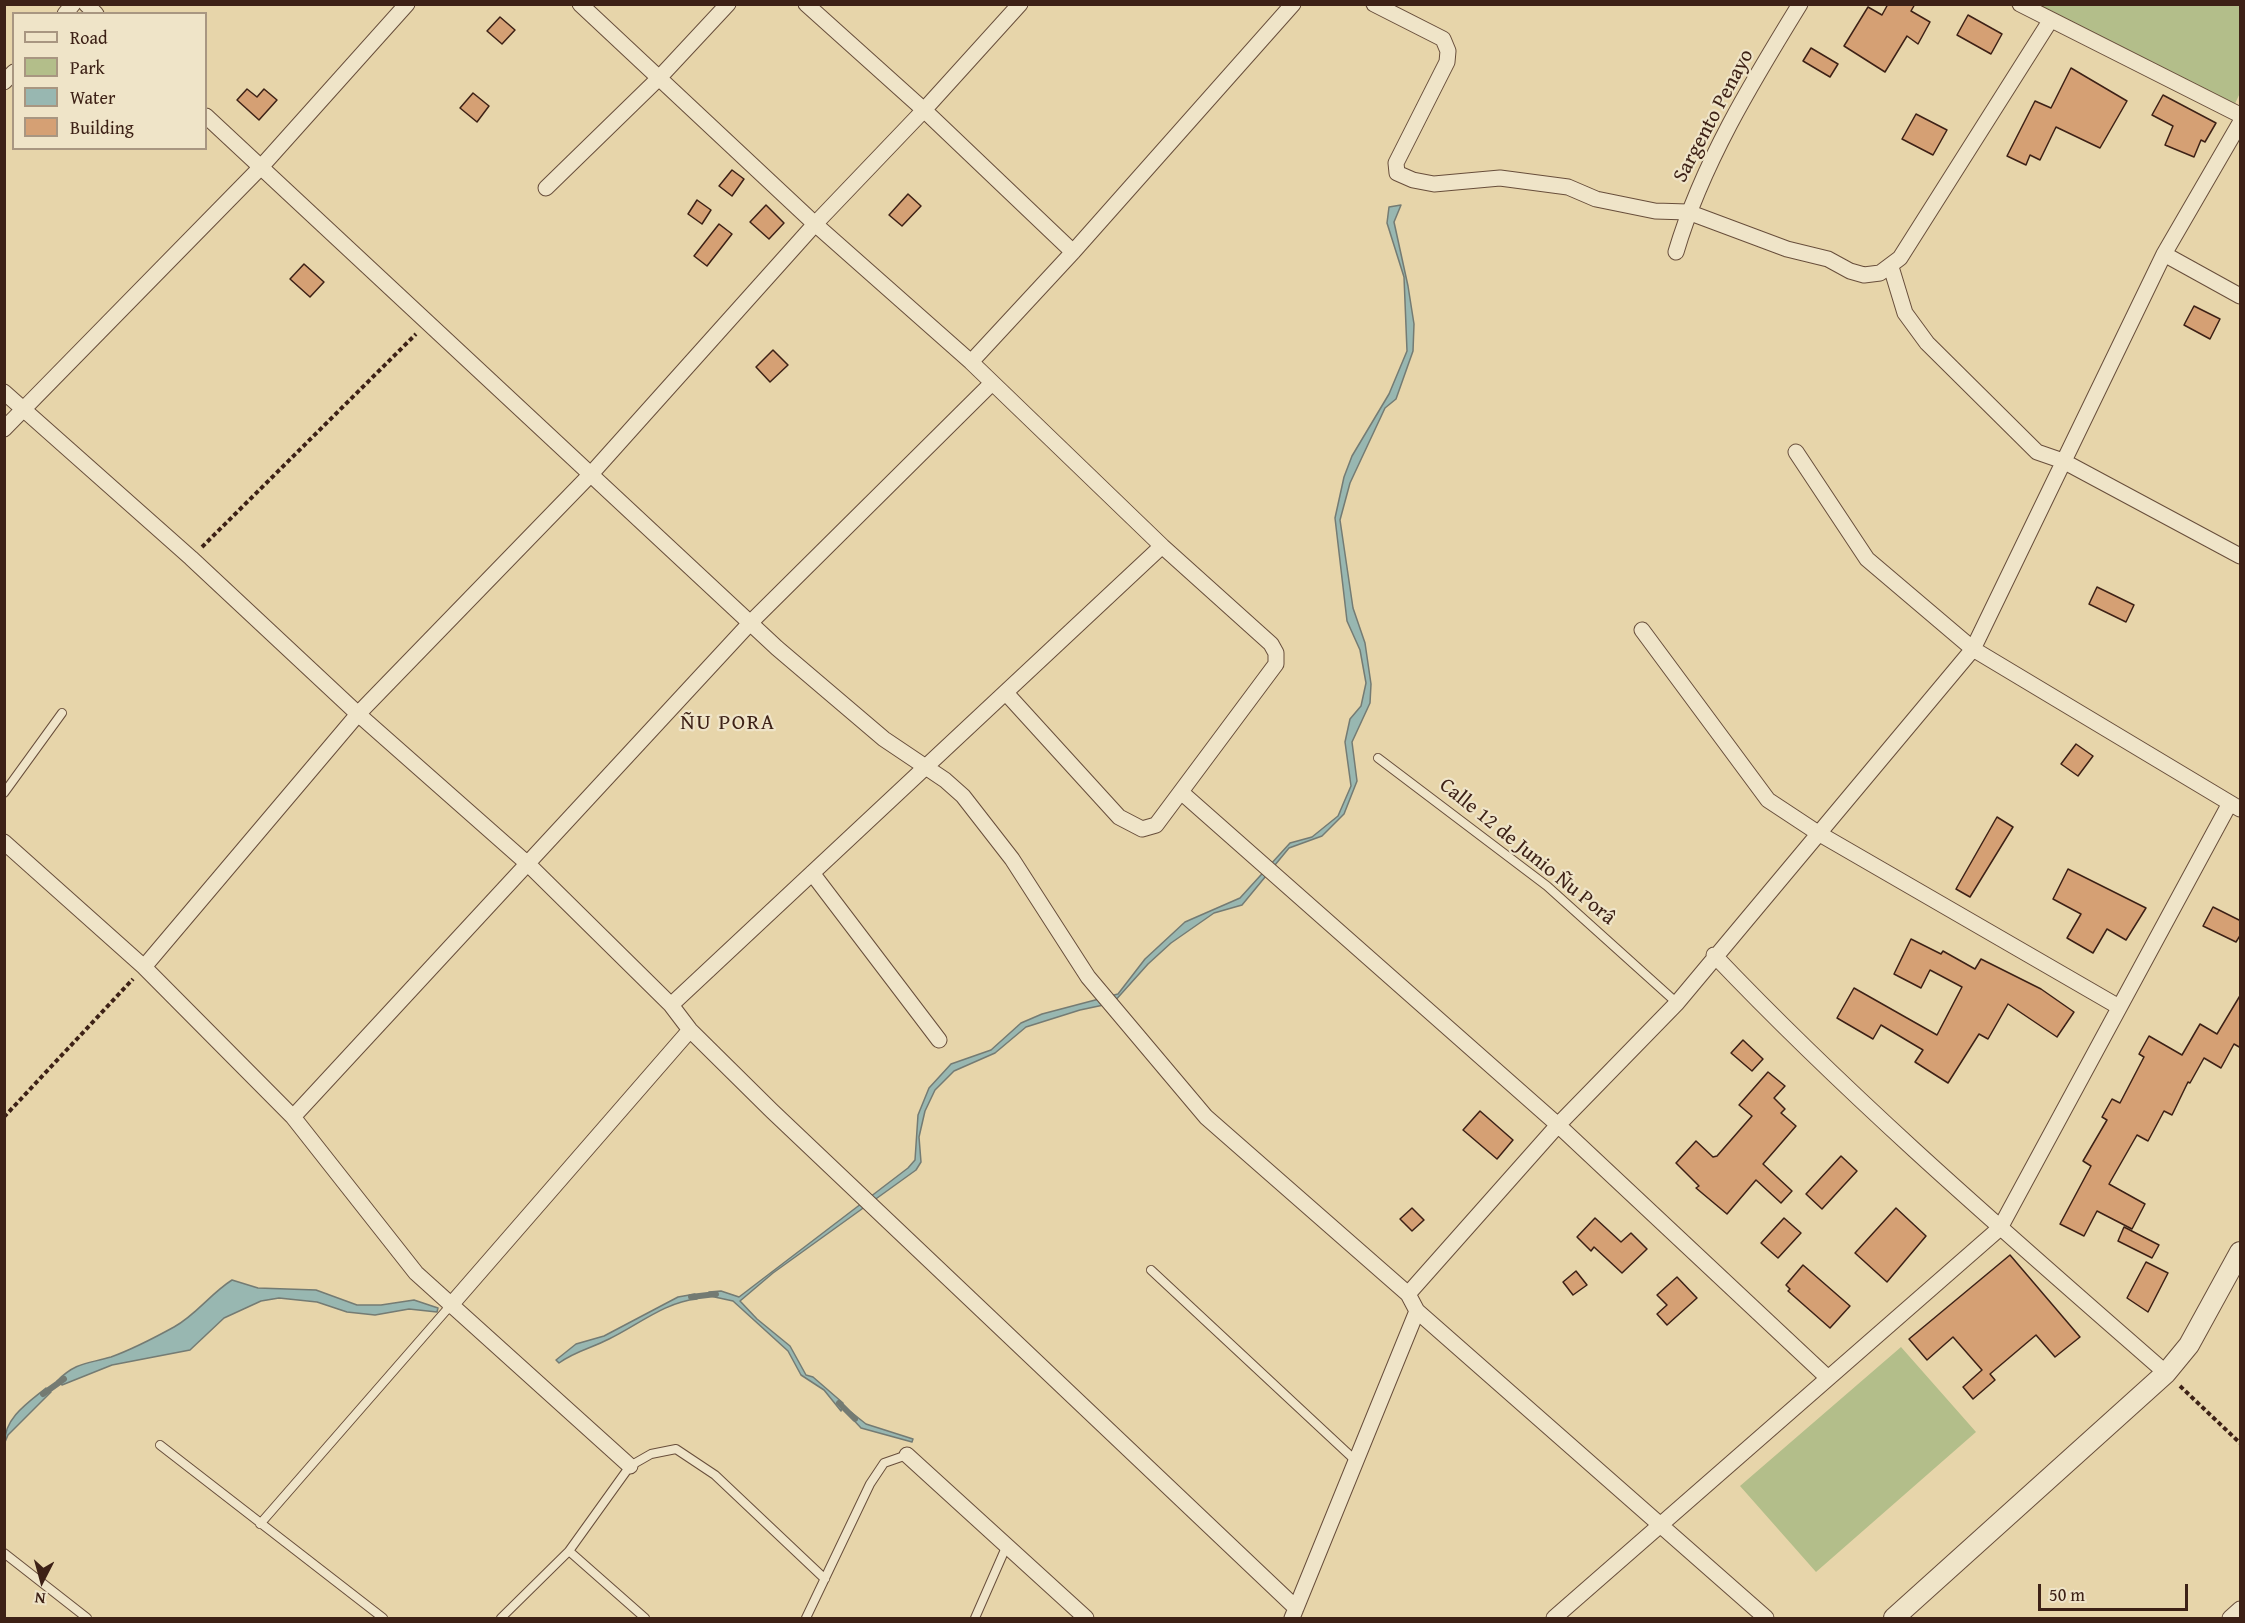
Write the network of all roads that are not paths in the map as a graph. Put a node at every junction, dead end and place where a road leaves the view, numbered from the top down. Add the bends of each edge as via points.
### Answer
1 (407, 4) edge
2 (580, 4) edge
3 (728, 4) edge
4 (806, 4) edge
5 (1020, 4) edge
6 (1293, 4) edge
7 (1374, 4) edge
8 (1800, 4) edge
9 (2020, 4) edge
10 (2050, 21) junction
11 (659, 78) junction
12 (924, 110) junction
13 (2241, 115) edge
14 (207, 117) edge
15 (2241, 123) edge
16 (261, 167) junction
17 (546, 188) dead end
18 (1688, 212) junction
19 (815, 224) junction
20 (1074, 252) junction
21 (1676, 252) dead end
22 (2164, 254) junction
23 (1891, 267) junction
24 (2241, 296) edge
25 (971, 362) junction
26 (992, 383) junction
27 (4, 392) edge
28 (22, 408) junction
29 (4, 429) edge
30 (1797, 452) dead end
31 (2064, 461) junction
32 (591, 474) junction
33 (1162, 546) junction
34 (2241, 556) edge
35 (751, 622) junction
36 (1642, 630) dead end
37 (1973, 649) junction
38 (1006, 693) junction
39 (62, 713) dead end
40 (358, 714) junction
41 (1378, 758) dead end
42 (926, 766) junction
43 (1180, 792) junction
44 (4, 793) edge
45 (2235, 806) edge
46 (1818, 833) junction
47 (4, 842) edge
48 (529, 865) junction
49 (812, 873) junction
50 (1714, 956) junction
51 (144, 967) junction
52 (1677, 1003) junction
53 (671, 1005) junction
54 (2119, 1007) junction
55 (690, 1030) junction
56 (939, 1040) dead end
57 (293, 1117) junction
58 (1558, 1125) junction
59 (2000, 1228) junction
60 (2241, 1252) edge
61 (1151, 1270) dead end
62 (1408, 1294) junction
63 (450, 1306) junction
64 (1417, 1311) junction
65 (2166, 1373) junction
66 (1828, 1378) junction
67 (160, 1445) dead end
68 (906, 1455) joint
69 (1357, 1462) junction
70 (630, 1466) junction
71 (260, 1524) junction
72 (1659, 1526) junction
73 (1007, 1544) junction
74 (569, 1551) junction
75 (4, 1553) edge
76 (825, 1579) junction
77 (2241, 1609) edge
78 (1294, 1613) edge
79 (87, 1618) edge
80 (383, 1618) edge
81 (501, 1618) edge
82 (645, 1618) edge
83 (806, 1618) edge
84 (975, 1618) edge
85 (1086, 1618) edge
86 (1554, 1618) edge
87 (1766, 1618) edge
88 (1894, 1618) edge
89 (2229, 1618) edge

1 - 16 street
2 - 11 street
3 - 11 street
4 - 12 street
5 - 12 street
6 - 20 street
7 - 18 street via 1443,39 1448,51 1447,62 1396,163 1398,173 1434,184 1500,178 1568,187 1596,199 1655,211
8 - 18 street, Sargento Penayo via 1755,78
9 - 10 street
10 - 13 street
10 - 23 street
11 - 17 street
11 - 19 street
12 - 19 street
12 - 20 street
14 - 16 street
15 - 22 street
16 - 28 street
16 - 32 street
18 - 21 street, Sargento Penayo
18 - 23 street via 1864,275
19 - 25 street
19 - 32 street
20 - 25 street
22 - 24 street
22 - 31 street
23 - 31 street via 1905,313 1927,343 2037,453
25 - 26 street
26 - 33 street
26 - 35 street
27 - 28 street
28 - 29 street
28 - 40 street
30 - 37 street via 1867,559
31 - 34 street
31 - 37 street
32 - 35 street
32 - 40 street
33 - 38 street
33 - 43 street via 1271,644 1276,653 1276,664
35 - 42 street via 884,739
35 - 48 street
36 - 46 street via 1768,800
37 - 45 street
37 - 46 street
38 - 42 street
38 - 43 street via 1129,824 1142,829 1156,825
39 - 44 lane
40 - 48 street
40 - 51 street
41 - 52 lane, Calle 12 de Junio Ñu Porâ via 1547,886
42 - 49 street
42 - 62 street via 963,796 1012,859 1088,977 1206,1117
43 - 58 street
45 - 54 street
46 - 50 street
46 - 54 street
47 - 51 street
48 - 53 street
48 - 57 street
49 - 53 street
49 - 56 street
50 - 52 street
50 - 59 street via 1781,1025
51 - 57 street
52 - 58 street
53 - 55 street
54 - 59 street
55 - 63 street
55 - 78 street
57 - 63 street via 416,1273
58 - 62 street
58 - 66 street
59 - 65 street
59 - 66 street
60 - 65 street via 2189,1345
61 - 69 lane
62 - 64 street
63 - 70 street
63 - 71 lane
64 - 69 street
64 - 72 street
65 - 88 street
66 - 72 street
67 - 71 lane
68 - 73 street
68 - 76 lane via 884,1463 870,1484
69 - 78 street
70 - 74 lane
70 - 76 lane via 651,1454 676,1449 715,1475
71 - 80 lane
72 - 86 street
72 - 87 street
73 - 84 lane
73 - 85 street
74 - 81 lane
74 - 82 lane
75 - 79 lane
76 - 83 lane
77 - 89 street

